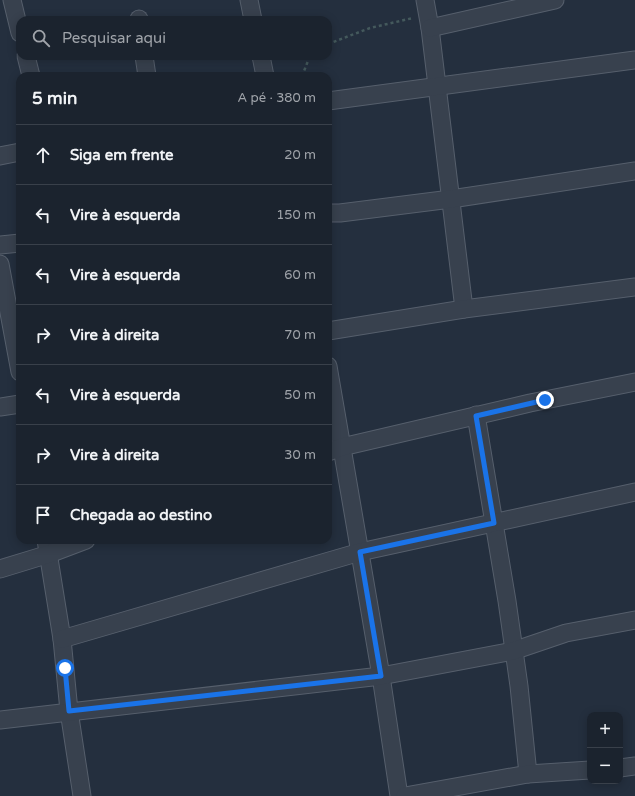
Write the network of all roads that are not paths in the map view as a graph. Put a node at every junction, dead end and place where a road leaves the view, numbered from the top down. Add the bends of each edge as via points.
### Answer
1 (12, 0) edge
2 (249, 0) edge
3 (555, 0) edge
4 (427, 14) edge
5 (16, 16) edge
6 (252, 16) edge
7 (27, 60) edge
8 (145, 60) edge
9 (262, 60) edge
10 (635, 60) edge
11 (30, 72) edge
12 (146, 72) edge
13 (264, 72) edge
14 (436, 87) junction
15 (332, 100) edge
16 (16, 153) edge
17 (0, 156) edge
18 (635, 171) edge
19 (451, 199) junction
20 (332, 212) edge
21 (16, 243) edge
22 (0, 245) edge
23 (0, 264) edge
24 (635, 287) edge
25 (464, 309) junction
26 (332, 330) edge
27 (16, 350) edge
28 (635, 382) edge
29 (16, 405) edge
30 (0, 407) edge
31 (476, 416) junction
32 (332, 417) edge
33 (335, 450) edge
34 (635, 492) edge
35 (494, 523) junction
36 (64, 544) edge
37 (47, 547) edge
38 (360, 552) junction
39 (0, 569) edge
40 (635, 620) edge
41 (62, 639) junction
42 (513, 651) junction
43 (381, 676) junction
44 (69, 711) junction
45 (0, 720) edge
46 (587, 770) edge
47 (528, 774) junction
48 (82, 796) edge
49 (399, 796) edge
50 (405, 796) edge

1 - 5 street
2 - 6 street
3 - 4 street
4 - 14 street
7 - 11 street
8 - 12 street
9 - 13 street
10 - 14 street
14 - 15 street
14 - 19 street
16 - 17 street
18 - 19 street
19 - 20 street
19 - 25 street
21 - 22 street
23 - 27 street
24 - 25 street
25 - 26 street
28 - 31 street
29 - 30 street
31 - 33 street
31 - 35 street
32 - 33 street
33 - 38 street
34 - 35 street
35 - 38 street
35 - 42 street
36 - 37 street
37 - 39 street
37 - 41 street
38 - 41 street
38 - 43 street
40 - 42 street via 566,633
41 - 44 street
42 - 43 street
42 - 47 street
43 - 44 street
43 - 49 street
44 - 45 street
44 - 48 street
46 - 47 street
47 - 50 street

